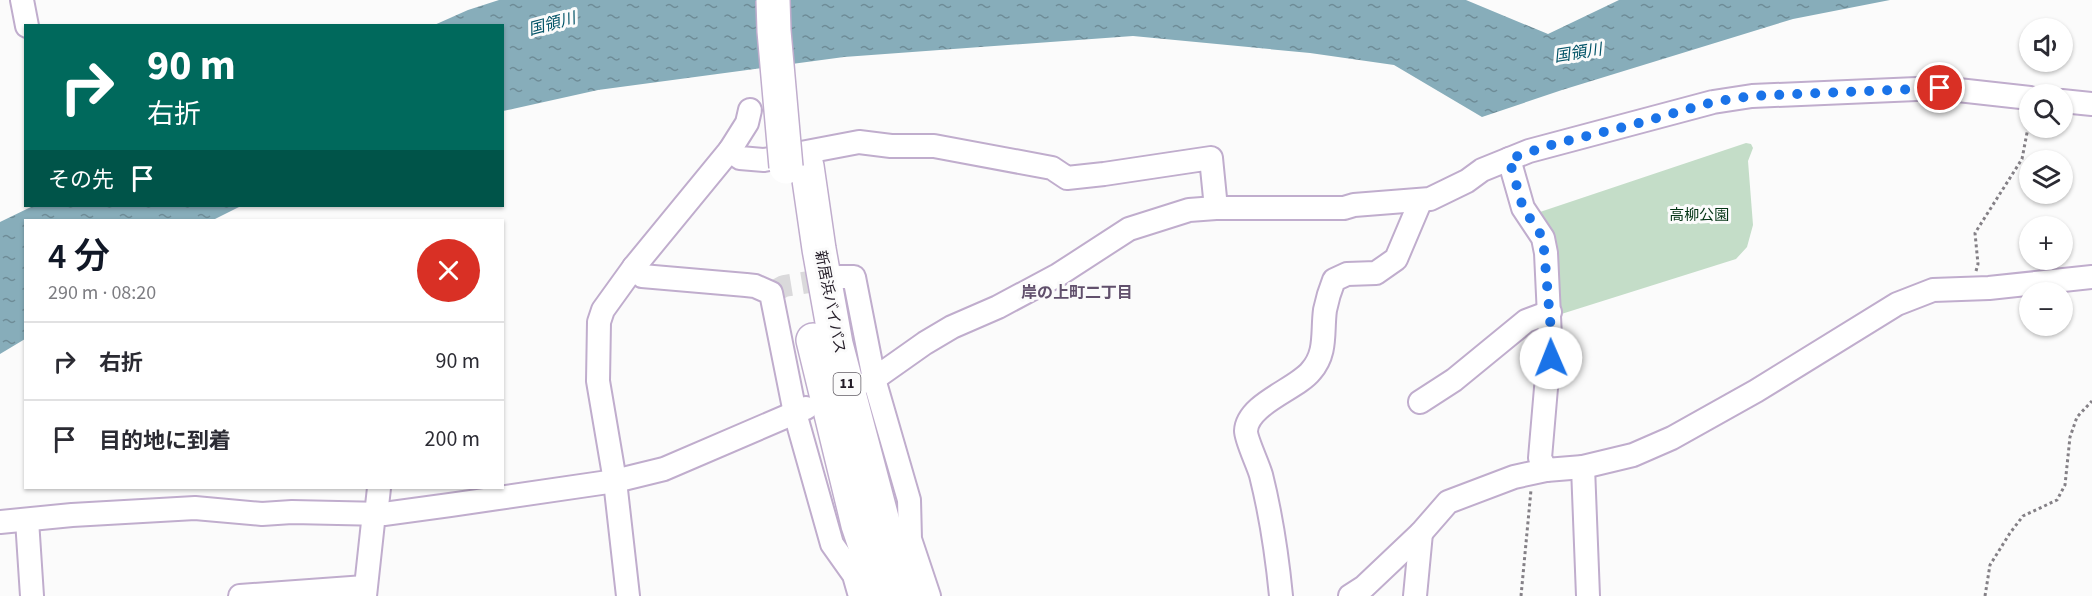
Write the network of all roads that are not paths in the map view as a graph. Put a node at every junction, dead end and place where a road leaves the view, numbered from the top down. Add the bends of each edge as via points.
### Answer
1 (22, 0) edge
2 (773, 0) edge
3 (796, 0) edge
4 (27, 24) edge
5 (2019, 97) edge
6 (2073, 102) edge
7 (2092, 104) edge
8 (750, 110) dead end
9 (730, 150) junction
10 (1509, 159) junction
11 (796, 167) junction
12 (1421, 200) junction
13 (1216, 207) junction
14 (633, 267) junction
15 (840, 277) dead end
16 (2092, 277) edge
17 (1550, 312) junction
18 (871, 380) junction
19 (1420, 402) dead end
20 (801, 411) junction
21 (1583, 467) junction
22 (1539, 471) junction
23 (615, 481) junction
24 (380, 489) edge
25 (374, 513) junction
26 (27, 520) junction
27 (0, 522) edge
28 (1421, 533) junction
29 (365, 592) edge
30 (32, 596) edge
31 (240, 596) edge
32 (628, 596) edge
33 (860, 596) edge
34 (882, 596) edge
35 (909, 596) edge
36 (929, 596) edge
37 (1281, 596) edge
38 (1350, 596) edge
39 (1415, 596) edge
40 (1588, 596) edge

1 - 4 street
2 - 11 highway, 新居浜バイパス / 11, bridge via 774,31
3 - 11 highway, 新居浜バイパス / 11
5 - 10 street via 1940,88 1752,96 1703,105
6 - 7 street
8 - 9 street via 747,123
9 - 13 street via 740,158 764,160 859,142 934,146 1052,168 1067,177 1211,158
9 - 14 street
10 - 12 street via 1450,190
10 - 17 street via 1523,208 1543,238
11 - 34 highway, 新居浜バイパス / 11 via 796,250 814,346 858,525
11 - 35 highway, 新居浜バイパス / 11 via 819,249 836,344 884,522
12 - 13 street via 1344,208
12 - 37 street via 1396,259 1376,273 1347,274 1334,280 1325,312 1320,359 1310,373 1250,418 1246,432 1274,535
13 - 18 street via 1189,210 1130,229 1058,275 934,337
14 - 20 street via 642,276 755,286 771,293
14 - 23 street via 599,322 598,381
15 - 18 street via 854,277
16 - 21 street via 1933,290 1897,304 1672,438 1633,455
17 - 19 street via 1526,321 1454,380
17 - 22 street via 1551,358
18 - 36 street via 909,500 910,539
20 - 23 street via 664,469
20 - 33 street via 832,544 854,575
21 - 22 street
21 - 40 street
22 - 28 street via 1448,502
23 - 25 street
23 - 32 street
24 - 25 street
25 - 26 street via 262,514 195,508
25 - 29 street
26 - 27 street
26 - 30 street
28 - 38 street
28 - 39 street
29 - 31 street

